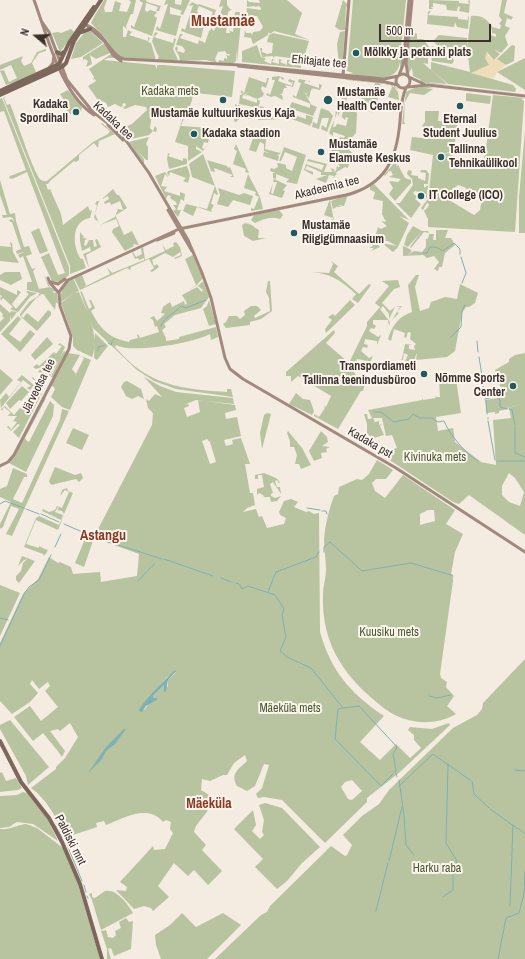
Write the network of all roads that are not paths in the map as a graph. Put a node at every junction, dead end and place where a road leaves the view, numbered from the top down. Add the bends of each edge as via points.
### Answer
1 (34, 0) edge
2 (100, 0) edge
3 (346, 0) edge
4 (349, 0) edge
5 (410, 0) edge
6 (350, 9) junction
7 (90, 16) junction
8 (84, 25) junction
9 (91, 28) junction
10 (80, 33) junction
11 (68, 45) junction
12 (66, 50) junction
13 (56, 53) junction
14 (60, 66) junction
15 (344, 69) junction
16 (47, 70) junction
17 (343, 76) junction
18 (351, 76) junction
19 (399, 76) junction
20 (409, 77) junction
21 (366, 78) junction
22 (67, 80) junction
23 (428, 85) junction
24 (398, 86) junction
25 (407, 87) junction
26 (0, 91) edge
27 (0, 95) edge
28 (402, 96) junction
29 (525, 96) edge
30 (85, 106) junction
31 (176, 222) junction
32 (190, 227) junction
33 (180, 229) junction
34 (171, 233) junction
35 (182, 236) junction
36 (188, 240) junction
37 (189, 246) junction
38 (78, 274) junction
39 (48, 278) dead end
40 (64, 281) junction
41 (51, 282) dead end
42 (59, 290) junction
43 (226, 363) joint
44 (0, 466) edge
45 (525, 552) edge
46 (0, 741) edge
47 (102, 959) edge

1 - 13 main road, Kadaka tee
2 - 7 main road
3 - 6 main road
4 - 6 main road
5 - 19 main road via 403,65
5 - 20 main road via 406,63
6 - 15 main road
7 - 8 main road
7 - 9 main road
8 - 9 main road, Ehitajate tee
8 - 10 main road
8 - 11 main road
9 - 10 main road
9 - 17 main road, Ehitajate tee via 105,42 112,54 123,61 238,66
10 - 14 main road
11 - 12 main road
11 - 14 main road via 66,56
12 - 13 main road via 61,54
12 - 14 main road
13 - 14 main road, Kadaka tee
13 - 16 main road via 53,63
14 - 16 main road
14 - 22 main road, Kadaka tee
14 - 22 main road
14 - 27 main road via 53,72
14 - 30 main road, Kadaka tee via 69,88
15 - 17 main road
15 - 18 main road
16 - 26 main road
17 - 18 main road, Ehitajate tee
17 - 21 main road, Ehitajate tee
18 - 21 main road, Ehitajate tee
19 - 20 main road via 403,74
19 - 21 main road, Ehitajate tee via 390,79
19 - 24 main road via 396,80
20 - 23 main road
20 - 25 main road
21 - 24 main road, Ehitajate tee
22 - 30 main road, Kadaka tee
23 - 25 main road
23 - 29 main road
24 - 25 main road
24 - 28 main road, Akadeemia tee
25 - 28 main road, Akadeemia tee
28 - 32 main road, Akadeemia tee via 398,142 393,160 382,174 364,189 346,195
30 - 31 main road, Kadaka tee via 116,130 126,142 151,178
31 - 32 main road
31 - 33 main road, Kadaka tee
31 - 34 main road
32 - 33 main road, Akadeemia tee
32 - 36 main road via 186,233
33 - 34 main road, Akadeemia tee
33 - 35 main road, Kadaka tee
33 - 36 main road, Kadaka tee
34 - 35 main road
34 - 38 main road, Akadeemia tee
35 - 37 main road, Kadaka tee
36 - 37 main road, Kadaka tee
37 - 43 main road, Kadaka tee via 211,298
38 - 40 main road, Akadeemia tee
38 - 42 main road, Akadeemia tee
39 - 42 main road
40 - 41 main road via 58,284
40 - 42 main road, Akadeemia tee
42 - 44 main road, Järveotsa tee via 58,301 71,336 70,349 14,455
43 - 45 main road, Kadaka pst via 244,380 396,468
46 - 47 main road, Paldiski mnt via 21,782 49,818 62,842 80,884

